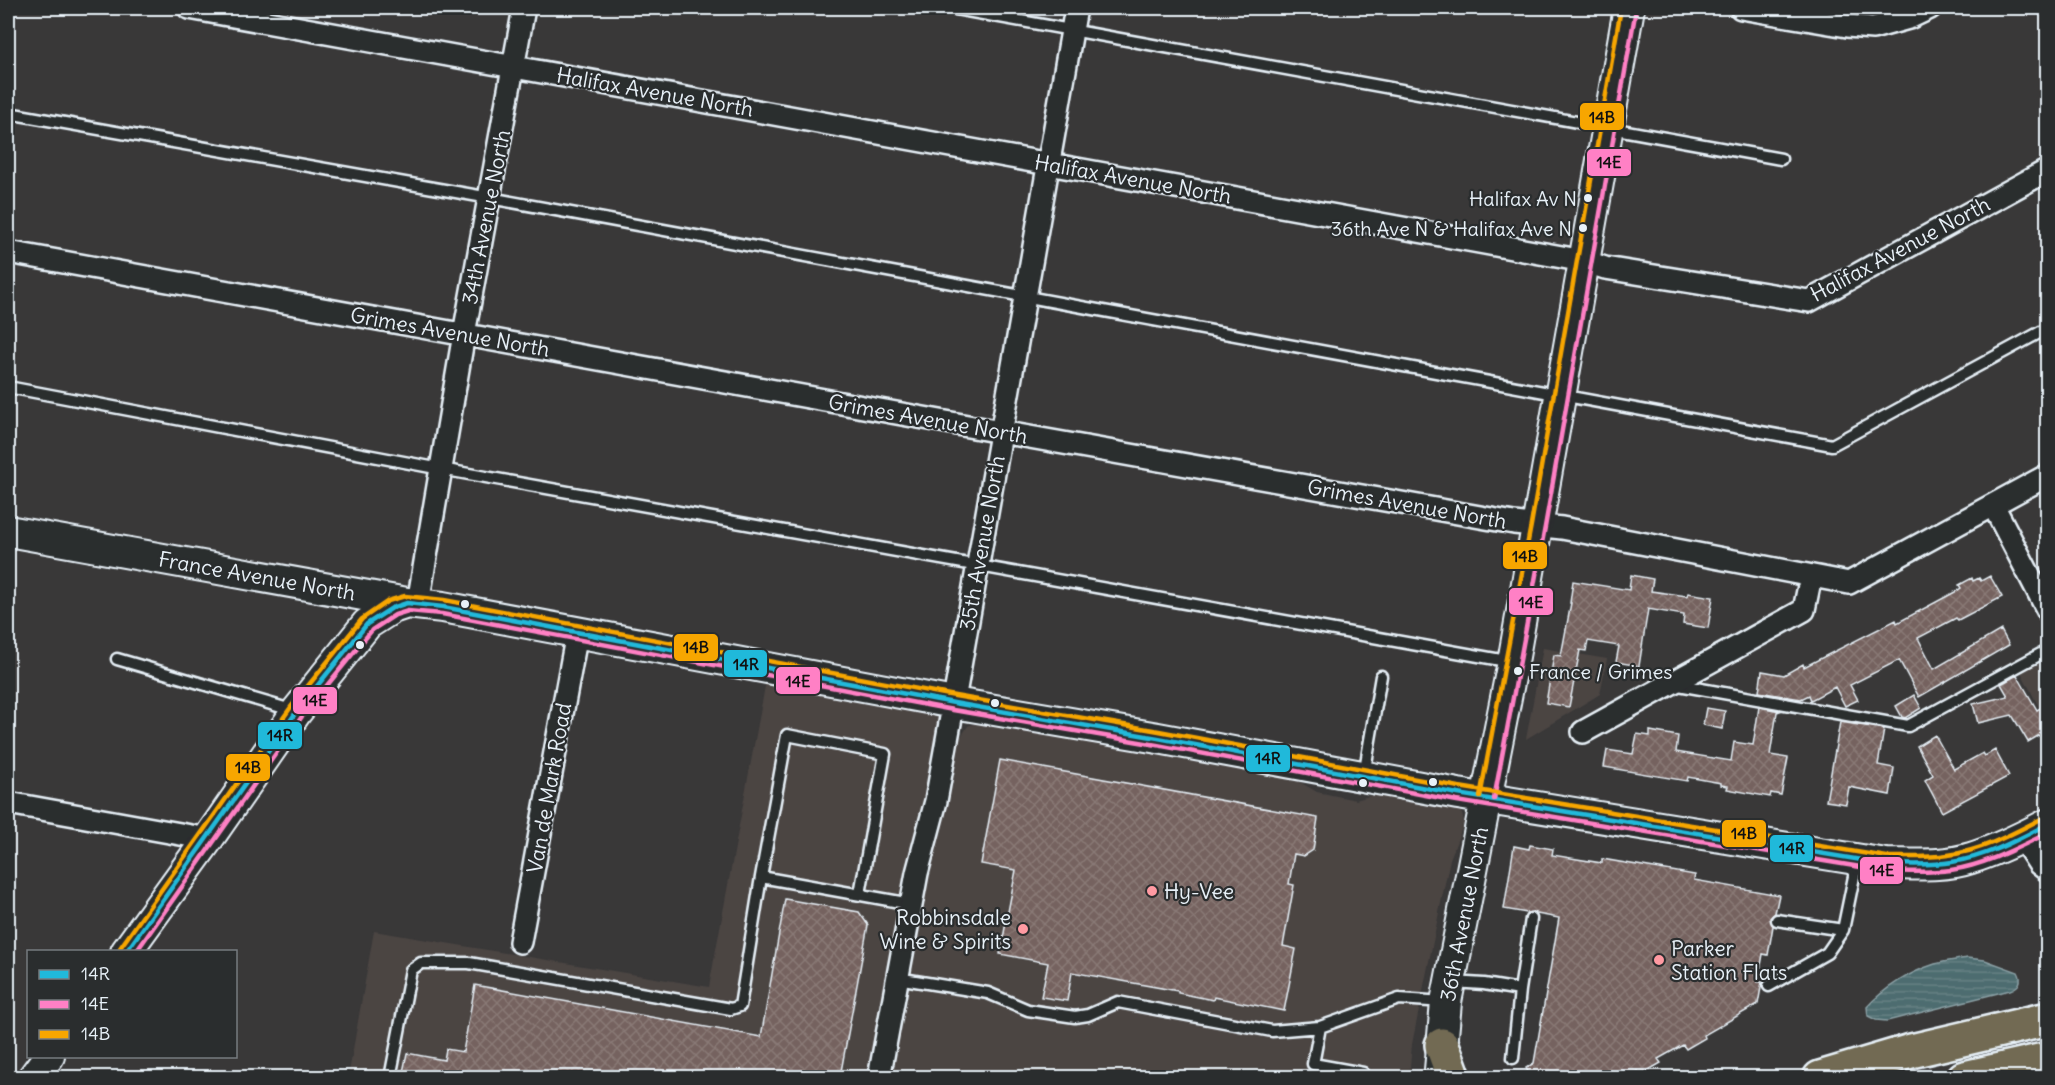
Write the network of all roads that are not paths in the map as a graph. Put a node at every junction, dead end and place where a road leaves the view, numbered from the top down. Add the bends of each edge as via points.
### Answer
1 (189, 8) edge
2 (524, 8) edge
3 (950, 8) edge
4 (1076, 8) edge
5 (1629, 8) edge
6 (1741, 8) edge
7 (1930, 8) edge
8 (1072, 30) junction
9 (514, 67) junction
10 (8, 113) edge
11 (1608, 127) junction
12 (1781, 159) dead end
13 (1048, 163) junction
14 (2048, 170) edge
15 (490, 198) junction
16 (8, 252) edge
17 (1584, 261) junction
18 (1025, 296) junction
19 (2048, 328) edge
20 (464, 334) junction
21 (8, 387) edge
22 (1561, 396) junction
23 (1001, 432) junction
24 (441, 469) junction
25 (2048, 475) edge
26 (1993, 505) junction
27 (1538, 526) junction
28 (8, 531) edge
29 (978, 564) junction
30 (1811, 576) junction
31 (413, 603) junction
32 (2048, 611) edge
33 (577, 633) junction
34 (2048, 650) edge
35 (117, 659) dead end
36 (1513, 662) junction
37 (1382, 676) dead end
38 (1670, 684) junction
39 (954, 704) junction
40 (297, 711) junction
41 (1583, 732) dead end
42 (1364, 776) junction
43 (1487, 798) junction
44 (8, 803) edge
45 (2035, 831) edge
46 (208, 839) junction
47 (1858, 859) junction
48 (2048, 871) edge
49 (761, 878) junction
50 (860, 894) junction
51 (911, 904) junction
52 (1532, 920) dead end
53 (1777, 920) dead end
54 (1843, 930) junction
55 (520, 942) dead end
56 (127, 950) edge
57 (897, 978) junction
58 (1768, 986) dead end
59 (1520, 990) junction
60 (1448, 992) junction
61 (2048, 1019) edge
62 (1320, 1027) junction
63 (1442, 1045) junction
64 (47, 1058) edge
65 (1513, 1058) dead end
66 (2048, 1059) edge
67 (1858, 1065) junction
68 (33, 1077) edge
69 (390, 1077) edge
70 (879, 1077) edge
71 (1362, 1077) edge
72 (1439, 1077) edge
73 (1454, 1077) edge
74 (1797, 1077) edge
75 (1820, 1077) edge
76 (1964, 1077) edge

1 - 9 street, Halifax Avenue North
2 - 9 street, 34th Avenue North
3 - 8 lane
4 - 8 street, 35th Avenue North
5 - 11 street, 36th Avenue North
6 - 7 street via 1873,28
8 - 11 lane
8 - 13 street, 35th Avenue North
9 - 13 street, Halifax Avenue North
9 - 15 street, 34th Avenue North
10 - 15 lane
11 - 12 lane
11 - 17 street, 36th Avenue North
13 - 17 street, Halifax Avenue North
13 - 18 street, 35th Avenue North
14 - 17 street, Halifax Avenue North via 1809,301 1605,268
15 - 18 lane
15 - 20 street, 34th Avenue North
16 - 20 street, Grimes Avenue North
17 - 22 street, 36th Avenue North
18 - 22 lane
18 - 23 street, 35th Avenue North
19 - 22 lane via 1832,444
20 - 23 street, Grimes Avenue North
20 - 24 street, 34th Avenue North
21 - 24 lane
22 - 27 street, 36th Avenue North
23 - 27 street, Grimes Avenue North
23 - 29 street, 35th Avenue North
24 - 29 lane
24 - 31 street, 34th Avenue North
25 - 26 street
26 - 30 street, Grimes Avenue North via 1849,584
26 - 32 street
27 - 30 street, Grimes Avenue North
27 - 36 street, 36th Avenue North
28 - 31 street, France Avenue North
29 - 36 lane
29 - 39 street, 35th Avenue North
30 - 38 street via 1804,610
31 - 33 street, France Avenue North
31 - 40 street via 392,608 367,624
33 - 39 street, France Avenue North
33 - 55 street, Van de Mark Road
34 - 38 lane via 1908,726
35 - 40 lane
36 - 43 street, 36th Avenue North
37 - 42 lane
38 - 41 street
39 - 42 street, France Avenue North
39 - 51 street, 35th Avenue North
40 - 46 street
42 - 43 street, France Avenue North
43 - 47 street, France Avenue North
43 - 60 street, 36th Avenue North
44 - 46 street
45 - 47 street, France Avenue North via 1969,859 1886,864
45 - 48 street, France Avenue North via 2039,864
46 - 56 street
47 - 54 lane
49 - 50 lane
49 - 50 lane via 787,735 885,754
49 - 69 lane via 740,1006 731,1010 469,963 421,963 411,970
50 - 51 lane
51 - 57 street, 35th Avenue North
52 - 59 lane
53 - 54 lane
54 - 58 lane via 1827,953
57 - 62 lane via 988,993 1028,1010 1075,1017 1118,1002 1272,1031
57 - 70 street, 35th Avenue North
59 - 60 lane via 1484,984
59 - 65 lane
60 - 62 lane via 1399,999
60 - 63 street, 36th Avenue North
61 - 67 main road
62 - 71 lane via 1313,1064 1363,1073
63 - 72 street, 36th Avenue North
63 - 73 main road
64 - 68 street
66 - 76 main road
67 - 74 main road
67 - 75 main road

